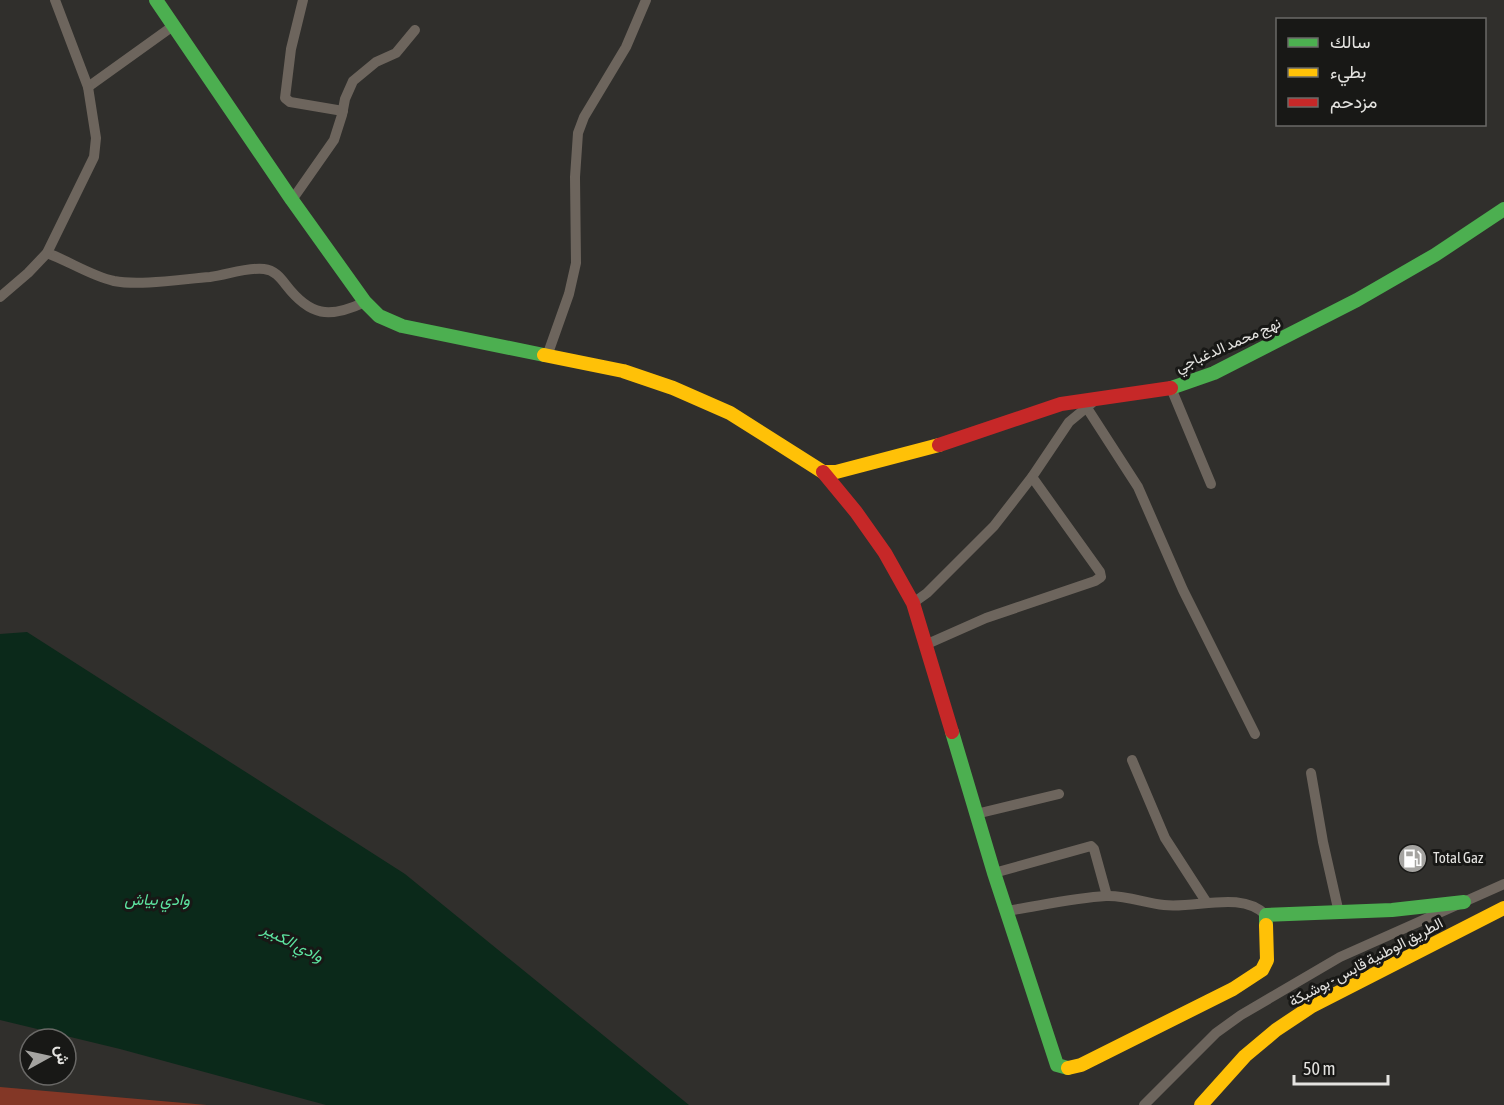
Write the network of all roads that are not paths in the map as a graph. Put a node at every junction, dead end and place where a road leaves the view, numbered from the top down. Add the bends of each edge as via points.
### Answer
1 (55, 0) edge
2 (156, 0) edge
3 (303, 0) edge
4 (646, 0) edge
5 (173, 26) junction
6 (415, 30) dead end
7 (88, 87) junction
8 (343, 111) junction
9 (292, 200) junction
10 (1504, 209) edge
11 (46, 253) junction
12 (0, 297) edge
13 (365, 302) junction
14 (547, 356) junction
15 (1171, 388) junction
16 (1092, 403) junction
17 (823, 472) junction
18 (1032, 477) junction
19 (1211, 484) dead end
20 (913, 603) junction
21 (925, 645) junction
22 (1255, 734) dead end
23 (1132, 760) dead end
24 (1311, 773) dead end
25 (1059, 794) dead end
26 (975, 814) junction
27 (994, 873) junction
28 (1504, 884) edge
29 (1107, 896) junction
30 (1464, 902) junction
31 (1207, 903) junction
32 (1504, 908) edge
33 (1006, 911) junction
34 (1340, 913) junction
35 (1266, 915) junction
36 (1144, 1105) edge
37 (1201, 1105) edge

1 - 7 street
2 - 5 street
3 - 8 street via 285,98
4 - 14 street via 626,47 578,133 576,263
5 - 7 street
5 - 9 street
6 - 8 street via 396,53 376,62 353,81
7 - 11 street via 96,138 94,157
8 - 9 street via 334,140
9 - 13 street
10 - 15 street, نهج محمد الدغباجي via 1412,269 1317,322 1214,372
11 - 12 street
11 - 13 street via 114,280 137,282 262,269 278,275 303,305 313,310 342,311
13 - 14 street via 379,316 402,326
14 - 17 street via 623,371 673,388 730,413
15 - 16 street, نهج محمد الدغباجي
15 - 19 street
16 - 17 street, نهج محمد الدغباجي via 1061,404 960,439 836,472
16 - 18 street via 1069,422
16 - 22 street via 1138,487 1183,590
17 - 20 street via 885,553
18 - 20 street via 994,526
18 - 21 street via 1101,577 986,618
20 - 21 street
21 - 26 street
23 - 31 street via 1165,838
24 - 34 street
25 - 26 street
26 - 27 street
27 - 29 street via 1091,846
27 - 33 street
28 - 30 street
29 - 31 street via 1165,905
29 - 33 street
30 - 34 street
30 - 36 street via 1340,957 1241,1015 1216,1034
31 - 35 street via 1253,906
32 - 37 street, الطريق الوطنية قابس - بوشبكة via 1312,1006 1245,1056
33 - 35 street via 1057,1065 1070,1068 1213,999 1262,970 1267,960
34 - 35 street

